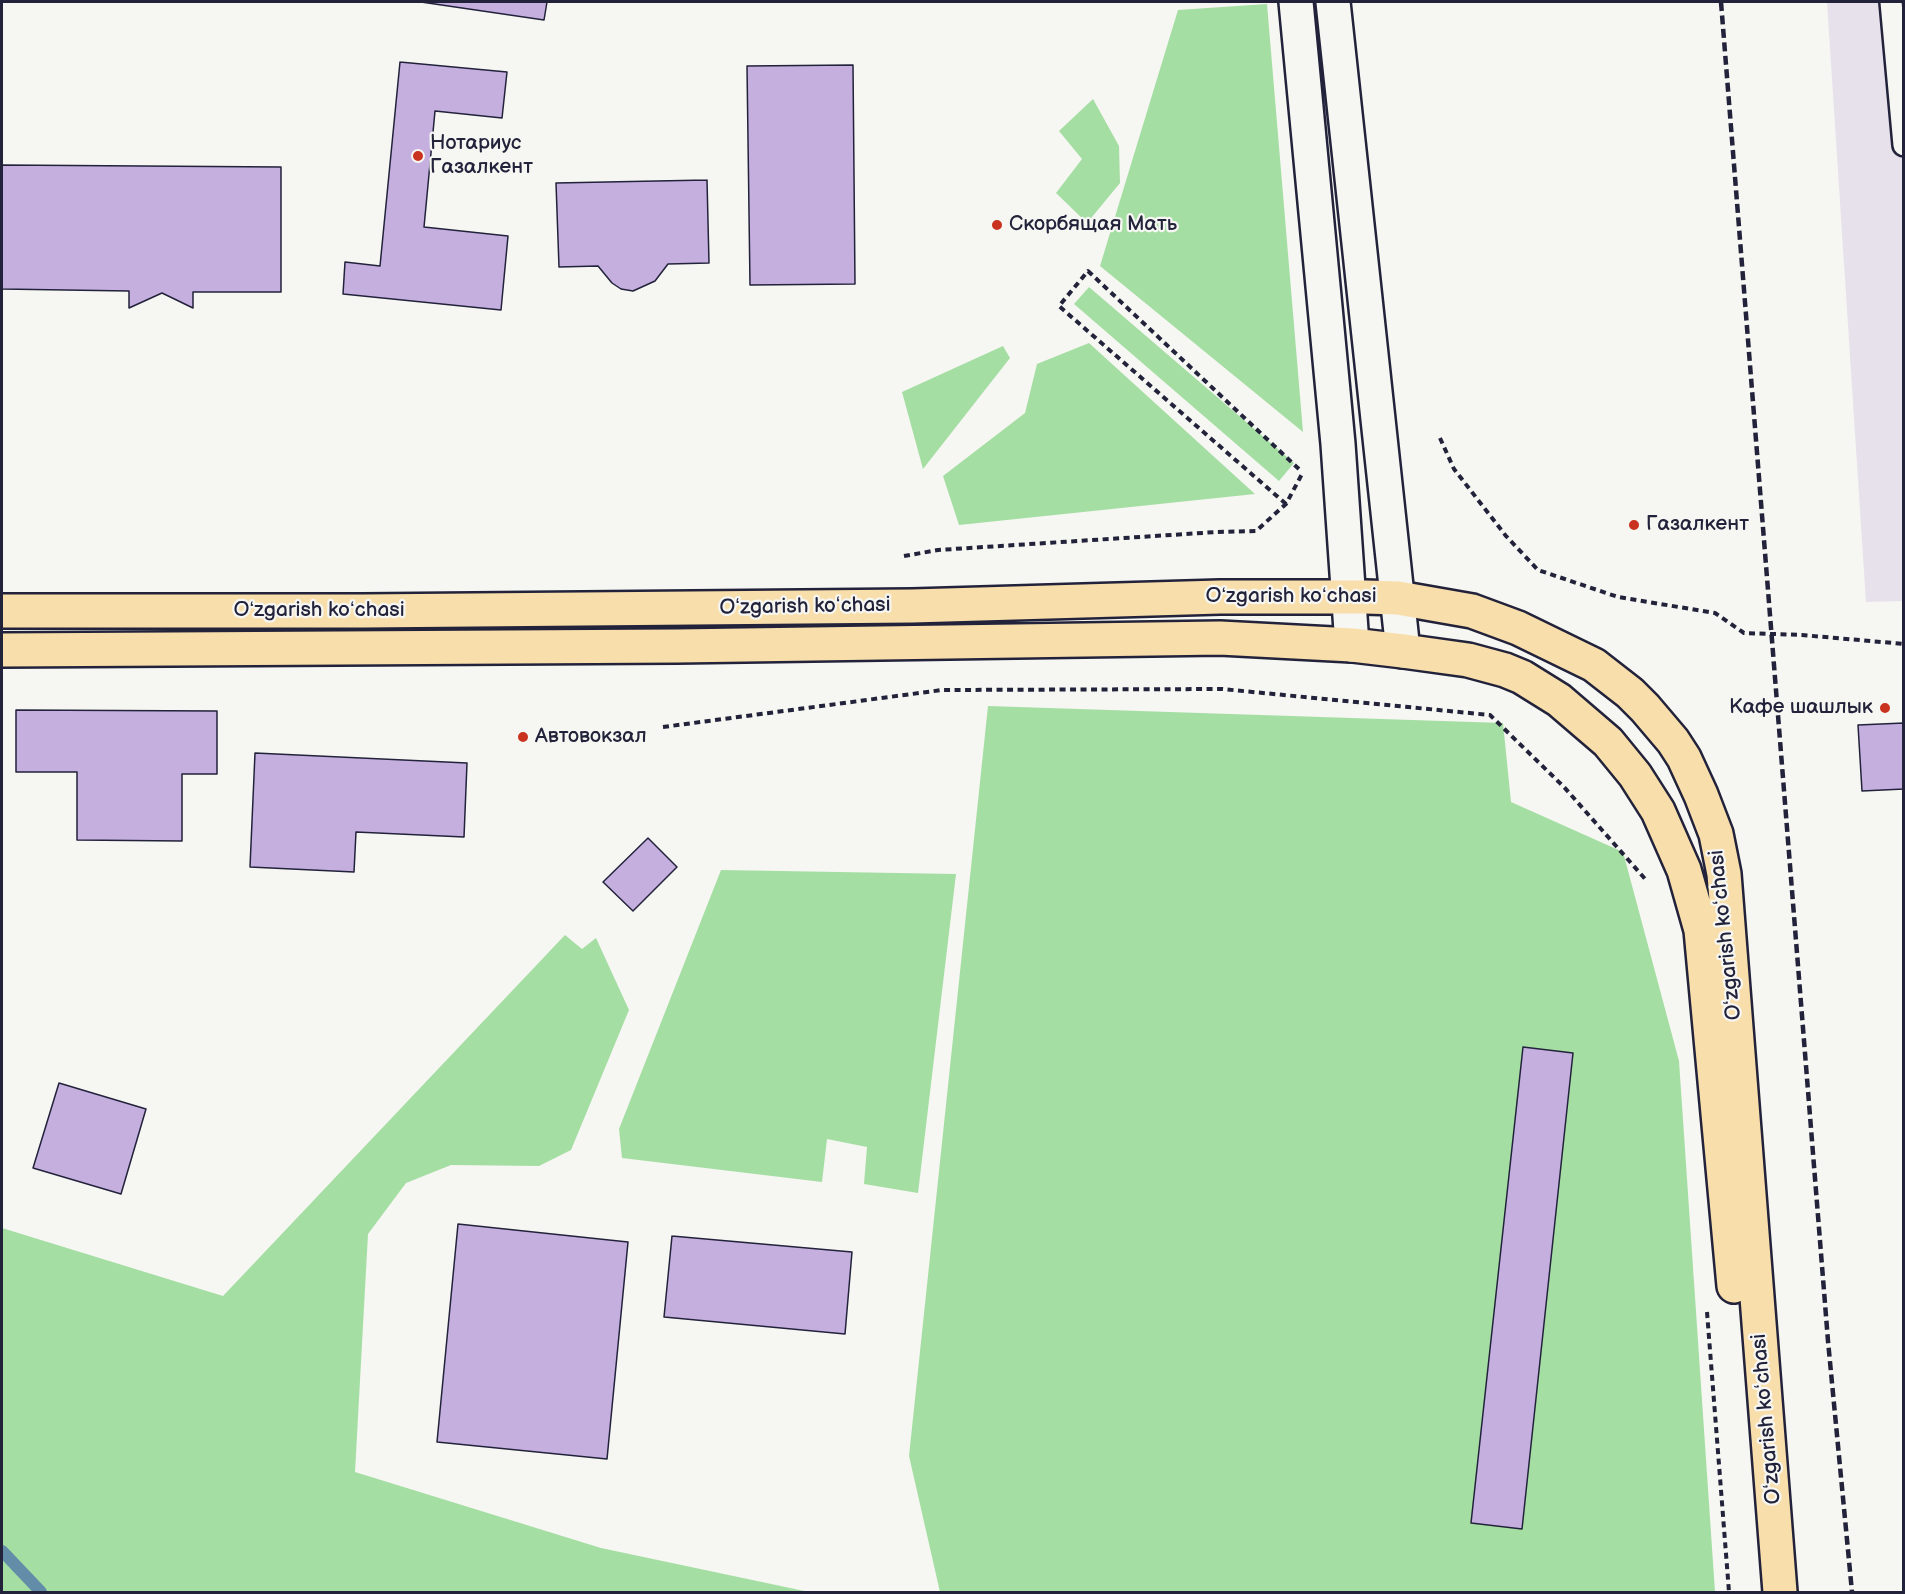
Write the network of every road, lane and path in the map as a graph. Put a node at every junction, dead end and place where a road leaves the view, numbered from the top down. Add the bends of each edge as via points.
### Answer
1 (1296, 2) edge
2 (1333, 2) edge
3 (1895, 5) edge
4 (1904, 145) edge
5 (1440, 438) dead end
6 (1305, 464) dead end
7 (1303, 472) junction
8 (1286, 504) junction
9 (904, 556) dead end
10 (1347, 597) junction
11 (1398, 598) junction
12 (2, 611) edge
13 (1352, 645) junction
14 (1904, 645) edge
15 (2, 650) edge
16 (1403, 651) junction
17 (663, 727) dead end
18 (1650, 884) dead end
19 (1707, 1307) dead end
20 (1729, 1593) edge
21 (1761, 1593) edge
22 (1780, 1593) edge

1 - 10 main road via 1338,444
2 - 11 main road
3 - 4 lane
5 - 14 path via 1454,469 1538,570 1618,597 1715,613 1744,633
6 - 7 path
7 - 8 path
7 - 8 path via 1088,271 1059,306
8 - 9 path via 1256,531 938,550
10 - 11 main road, Oʻzgarish koʻchasi
10 - 12 main road, Oʻzgarish koʻchasi via 912,606
10 - 13 main road
11 - 16 main road
11 - 22 main road, Oʻzgarish koʻchasi via 1472,611 1518,628 1594,665 1630,693 1673,741 1709,814 1724,874
13 - 15 main road, Oʻzgarish koʻchasi via 1220,638
13 - 16 main road, Oʻzgarish koʻchasi
16 - 21 main road, Oʻzgarish koʻchasi via 1468,660 1504,670 1559,700 1608,742 1635,775 1677,850 1701,930
17 - 18 path via 942,690 1221,689 1490,715 1564,787
19 - 20 path

